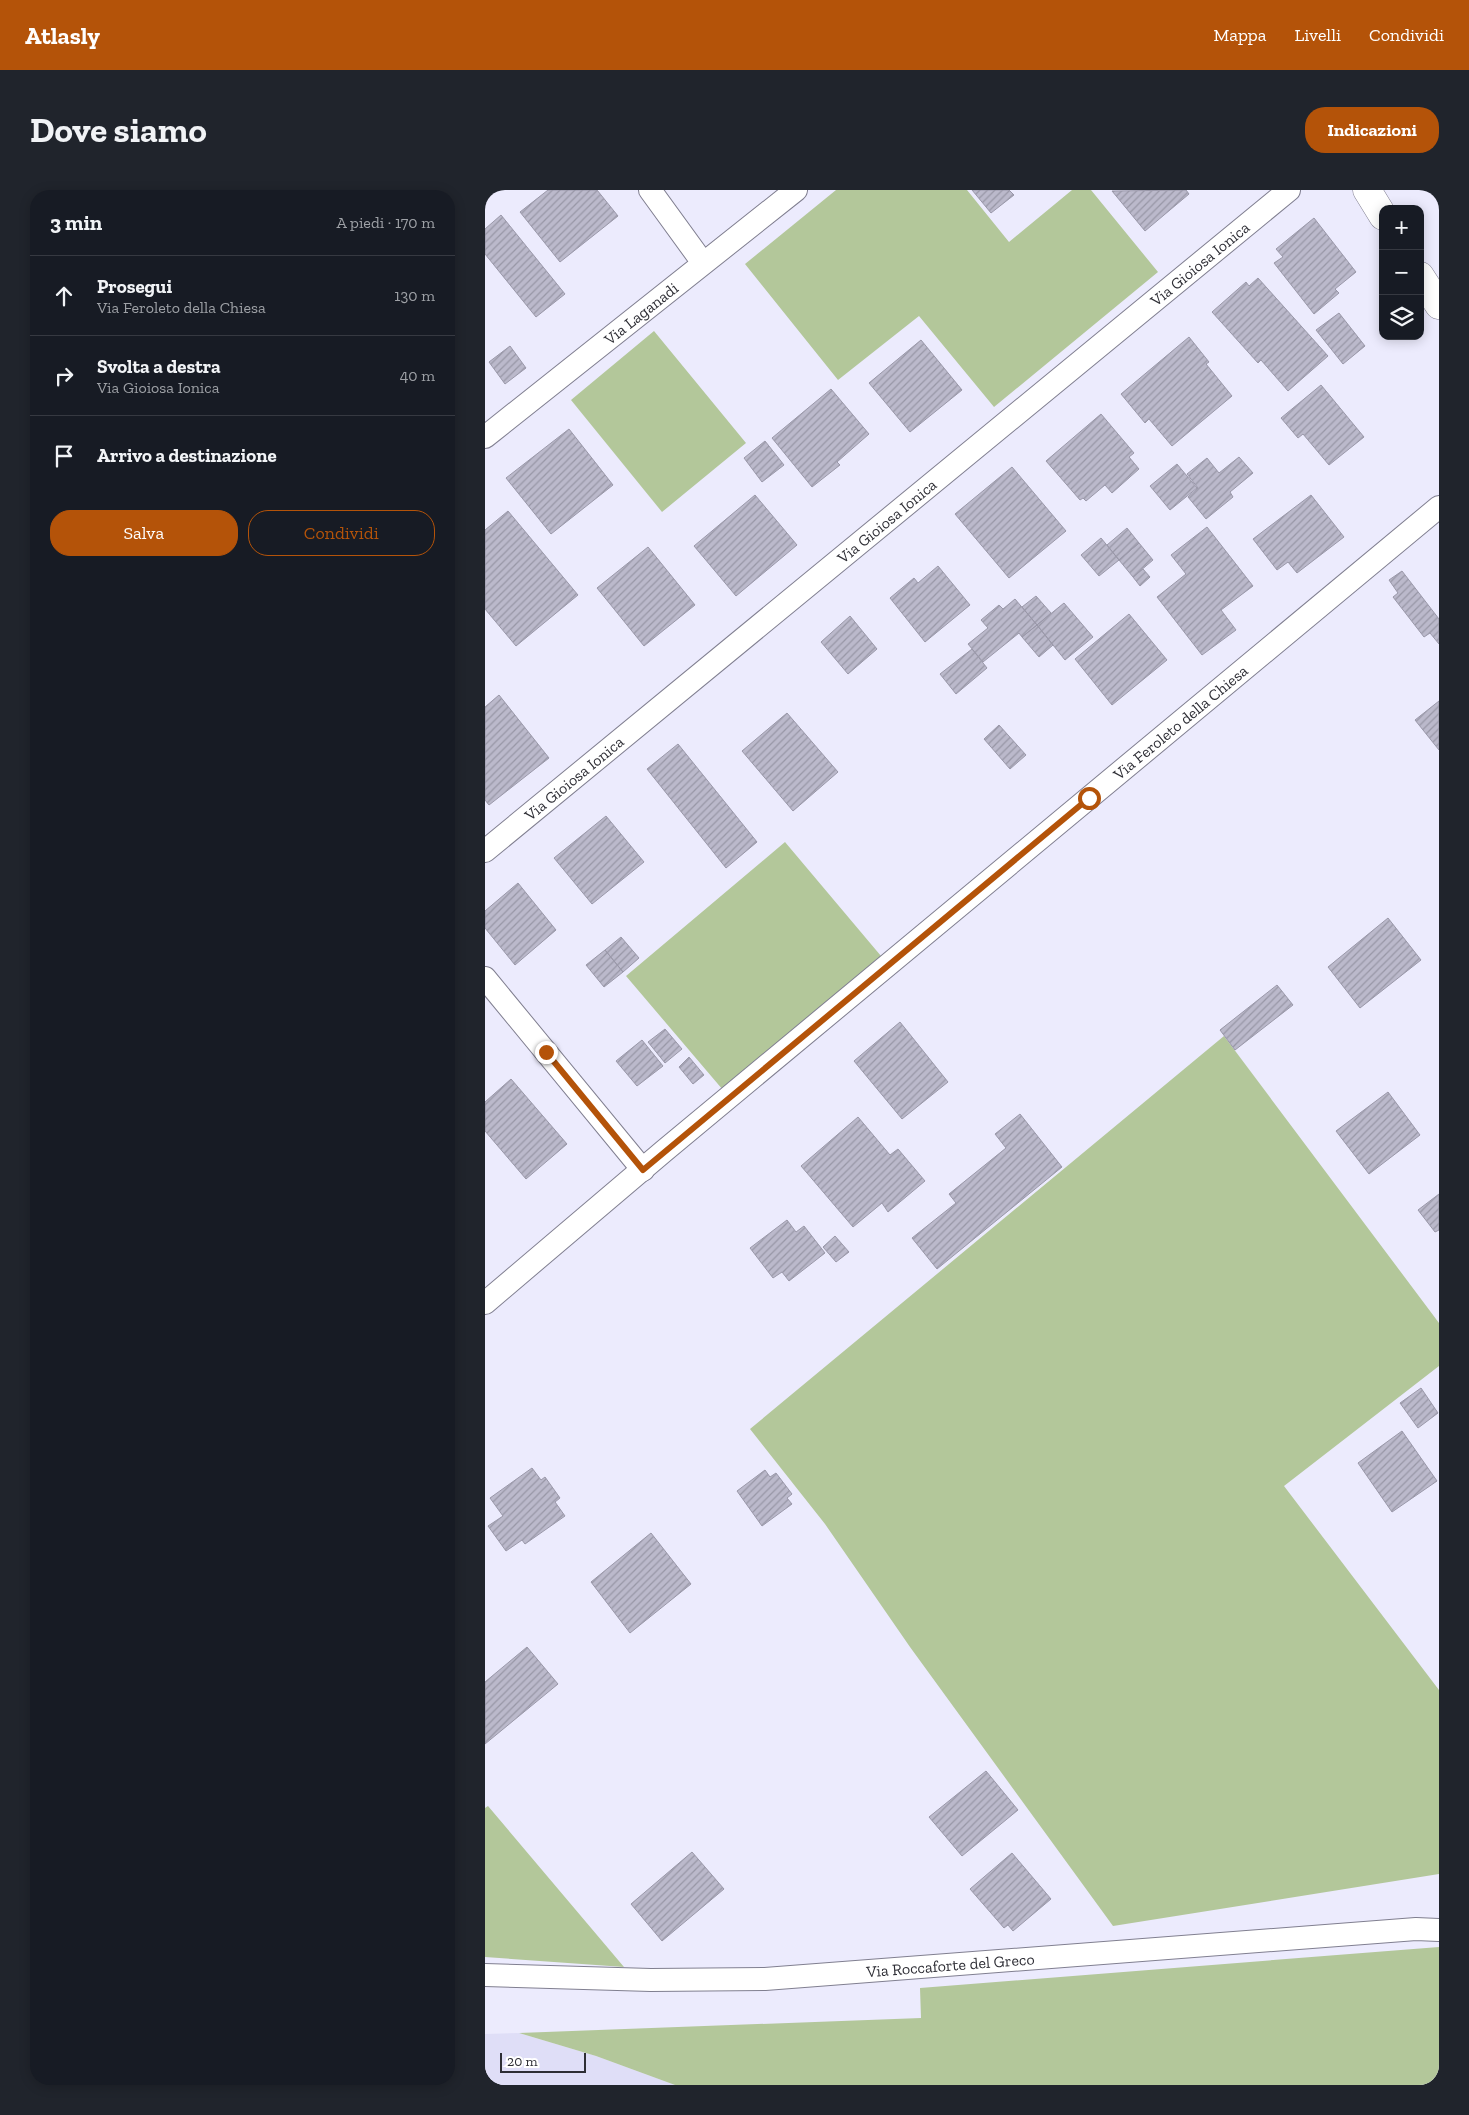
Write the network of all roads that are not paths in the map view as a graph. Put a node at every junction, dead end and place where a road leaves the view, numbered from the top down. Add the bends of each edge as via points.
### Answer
1 (650, 190) edge
2 (795, 190) edge
3 (1289, 190) edge
4 (703, 263) junction
5 (1424, 282) edge
6 (1439, 305) edge
7 (485, 437) edge
8 (1439, 507) edge
9 (485, 851) edge
10 (485, 978) edge
11 (643, 1170) junction
12 (485, 1303) edge
13 (1439, 1923) edge
14 (1416, 1929) junction
15 (1439, 1930) edge
16 (485, 1975) edge

1 - 4 street
2 - 4 street, Via Laganadi
3 - 9 street, Via Gioiosa Ionica
4 - 7 street, Via Laganadi
5 - 6 main road
8 - 11 street, Via Feroleto della Chiesa
10 - 11 street
11 - 12 street, Via Feroleto della Chiesa
13 - 14 street, Via Roccaforte del Greco
14 - 15 street, Via Roccaforte del Greco
14 - 16 street, Via Roccaforte del Greco via 781,1978 669,1980

